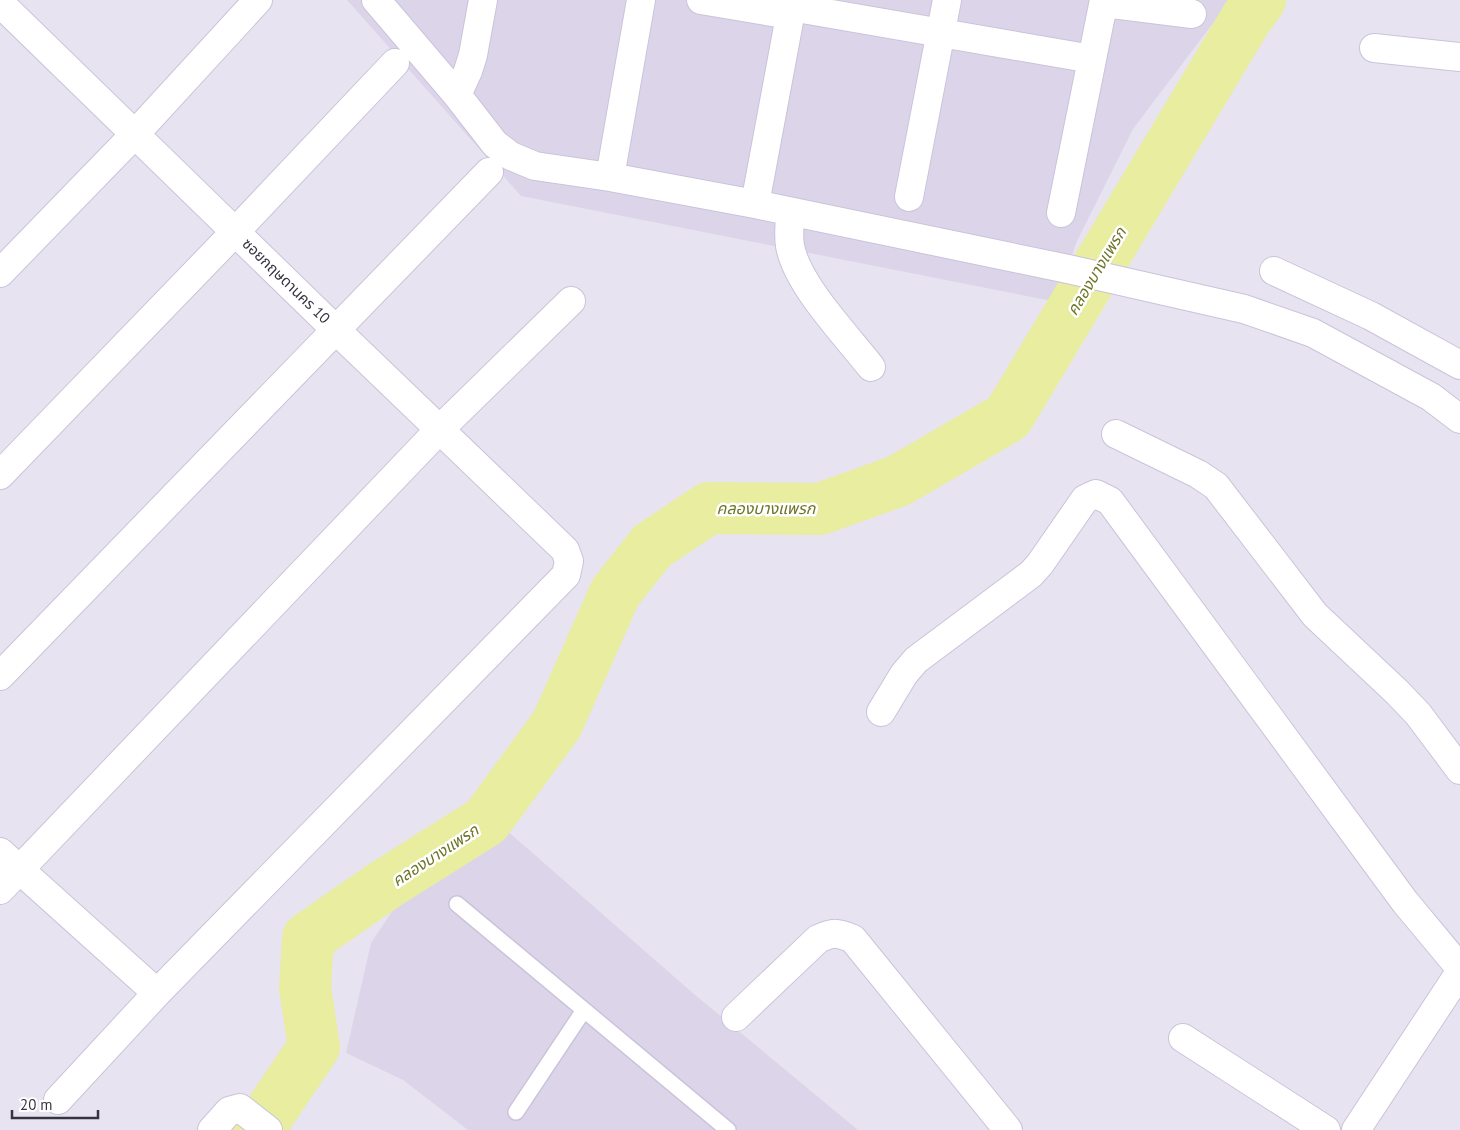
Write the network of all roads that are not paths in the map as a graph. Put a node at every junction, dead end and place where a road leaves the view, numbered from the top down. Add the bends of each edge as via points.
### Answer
1 (258, 0) edge
2 (376, 0) edge
3 (484, 0) edge
4 (641, 0) edge
5 (701, 0) edge
6 (947, 0) edge
7 (1104, 2) edge
8 (0, 3) edge
9 (792, 7) edge
10 (1192, 14) dead end
11 (941, 33) junction
12 (1374, 48) dead end
13 (1460, 57) edge
14 (1092, 59) junction
15 (395, 63) dead end
16 (457, 95) junction
17 (135, 134) junction
18 (490, 172) dead end
19 (610, 176) junction
20 (909, 197) dead end
21 (755, 204) junction
22 (790, 212) junction
23 (1061, 213) dead end
24 (236, 232) junction
25 (1274, 271) dead end
26 (0, 273) edge
27 (571, 301) dead end
28 (336, 330) junction
29 (1460, 365) edge
30 (871, 367) dead end
31 (1460, 419) edge
32 (440, 430) junction
33 (1116, 434) dead end
34 (0, 475) edge
35 (0, 676) edge
36 (881, 712) dead end
37 (1460, 770) edge
38 (0, 852) edge
39 (20, 871) junction
40 (0, 890) edge
41 (457, 904) dead end
42 (1460, 968) edge
43 (1460, 972) edge
44 (157, 993) junction
45 (584, 1010) junction
46 (736, 1017) dead end
47 (1183, 1038) dead end
48 (58, 1100) dead end
49 (516, 1112) dead end
50 (718, 1127) edge
51 (212, 1130) edge
52 (268, 1130) edge
53 (1008, 1130) edge
54 (1326, 1130) edge
55 (1356, 1130) edge

1 - 17 street
2 - 16 street
3 - 16 street via 473,55
4 - 19 street
5 - 9 street
6 - 11 street
7 - 10 street
7 - 14 street
8 - 17 street, ซอยกฤษดานคร 10
9 - 11 street
9 - 21 street
11 - 14 street
11 - 20 street
12 - 13 street
14 - 23 street
15 - 24 street
16 - 19 street via 495,144 512,156 535,166
17 - 24 street, ซอยกฤษดานคร 10
17 - 26 street
18 - 28 street
19 - 21 street
21 - 22 street
22 - 30 street via 790,246 800,272 819,302
22 - 31 street via 1244,309 1313,333 1431,397
24 - 28 street, ซอยกฤษดานคร 10
24 - 34 street
25 - 29 street via 1371,316
27 - 32 street
28 - 32 street, ซอยกฤษดานคร 10
28 - 35 street
32 - 39 street
32 - 44 street, ซอยกฤษดานคร 10 via 565,550 569,561 566,575
33 - 37 street via 1216,486 1316,615 1418,714
36 - 42 street via 916,660 1031,574 1085,499 1096,494 1110,501 1405,902
38 - 39 street
39 - 40 street
39 - 44 street
41 - 45 lane
43 - 55 street
44 - 48 street
45 - 49 lane
45 - 50 lane
46 - 53 street via 818,939 830,933 842,934 853,939
47 - 54 street
51 - 52 street via 229,1111 240,1108

